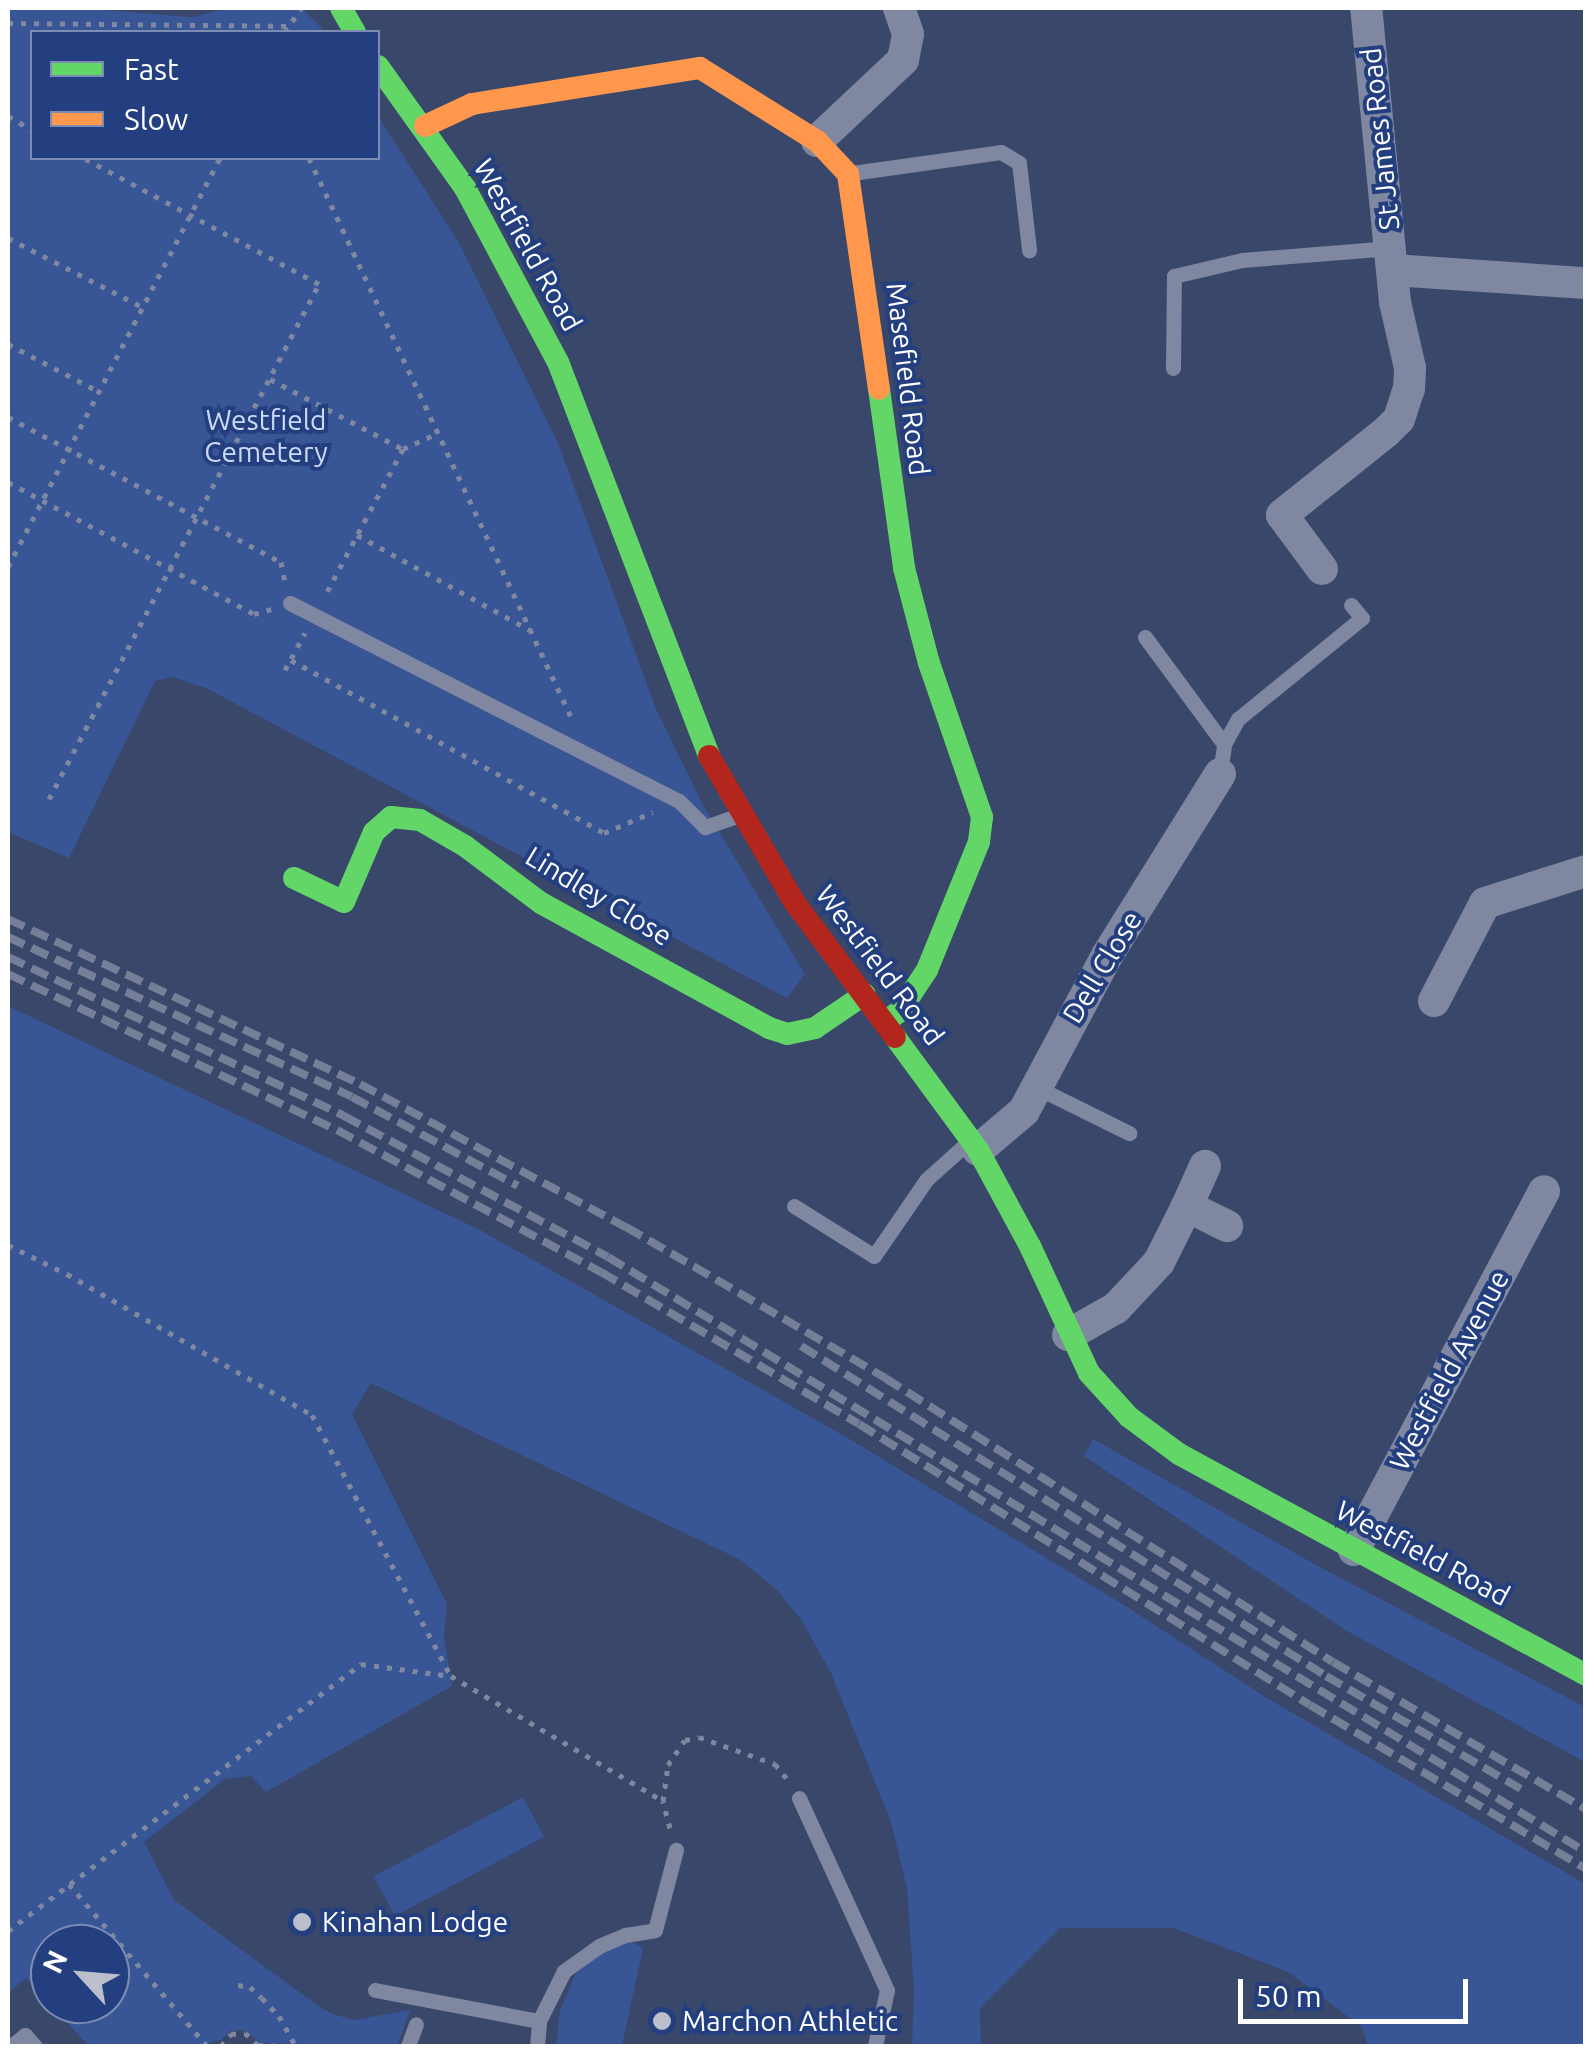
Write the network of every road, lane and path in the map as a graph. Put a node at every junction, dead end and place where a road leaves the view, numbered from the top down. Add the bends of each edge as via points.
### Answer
1 (300, 8) edge
2 (341, 8) edge
3 (899, 8) edge
4 (1366, 8) edge
5 (8, 23) edge
6 (123, 25) junction
7 (287, 29) edge
8 (120, 30) edge
9 (354, 30) edge
10 (380, 69) edge
11 (425, 126) junction
12 (817, 141) junction
13 (88, 160) edge
14 (219, 160) edge
15 (310, 160) edge
16 (848, 174) junction
17 (190, 215) junction
18 (8, 238) edge
19 (1029, 250) dead end
20 (1392, 259) junction
21 (1586, 282) edge
22 (142, 307) junction
23 (8, 344) edge
24 (1173, 368) dead end
25 (270, 378) junction
26 (98, 391) junction
27 (8, 416) edge
28 (438, 433) junction
29 (68, 449) junction
30 (402, 449) junction
31 (8, 482) edge
32 (42, 500) junction
33 (196, 518) junction
34 (358, 535) junction
35 (281, 562) dead end
36 (8, 567) edge
37 (170, 569) junction
38 (1322, 569) dead end
39 (290, 603) dead end
40 (1351, 605) dead end
41 (254, 614) dead end
42 (314, 616) junction
43 (530, 630) junction
44 (1145, 637) dead end
45 (291, 660) junction
46 (285, 670) dead end
47 (590, 756) junction
48 (1222, 759) junction
49 (49, 799) dead end
50 (679, 802) junction
51 (743, 814) junction
52 (1586, 871) edge
53 (294, 878) dead end
54 (865, 994) junction
55 (1434, 1000) dead end
56 (886, 1021) junction
57 (1038, 1088) junction
58 (1130, 1133) dead end
59 (974, 1145) junction
60 (1206, 1166) dead end
61 (1544, 1190) dead end
62 (794, 1206) dead end
63 (1187, 1206) junction
64 (1227, 1226) dead end
65 (8, 1246) edge
66 (1068, 1335) junction
67 (1354, 1550) junction
68 (1586, 1674) edge
69 (451, 1676) junction
70 (799, 1798) joint
71 (663, 1801) junction
72 (676, 1850) joint
73 (68, 1884) junction
74 (8, 1931) edge
75 (238, 1985) dead end
76 (375, 1990) dead end
77 (540, 2021) junction
78 (416, 2024) dead end
79 (11, 2046) edge
80 (35, 2046) edge
81 (204, 2046) edge
82 (220, 2046) edge
83 (258, 2046) edge
84 (295, 2046) edge
85 (408, 2046) edge
86 (538, 2046) edge
87 (876, 2046) edge

1 - 7 path
2 - 9 street
3 - 12 street via 908,34 903,60
4 - 20 street, St James Road
5 - 6 path
6 - 7 path
6 - 8 path
10 - 11 street, Westfield Road
11 - 12 street via 472,104 690,67
11 - 51 street, Westfield Road via 558,362 703,746
12 - 16 street
13 - 17 path
14 - 17 path
15 - 28 path
16 - 19 lane via 1002,152 1019,163
16 - 56 street, Masefield Road via 904,568 982,817 927,970
17 - 22 path
17 - 25 path via 319,284
18 - 22 path
20 - 21 street
20 - 24 lane via 1242,260 1174,276
20 - 38 street, St James Road via 1410,368 1399,419 1282,514
22 - 26 path
23 - 26 path
25 - 30 path
25 - 33 path
26 - 29 path
27 - 29 path
28 - 30 path
28 - 43 path
29 - 32 path
29 - 33 path
30 - 34 path
31 - 32 path
32 - 36 path
32 - 37 path
33 - 35 path
33 - 37 path
34 - 42 path
34 - 43 path
37 - 41 path
37 - 49 path
39 - 42 lane
40 - 48 lane via 1362,618 1238,719
42 - 45 path
42 - 47 lane
43 - 47 path
44 - 48 lane
45 - 46 path
45 - 50 path via 604,833
47 - 50 lane
48 - 57 street, Dell Close via 1057,1042
50 - 51 lane via 705,828
51 - 54 street, Westfield Road via 794,902
52 - 55 street via 1484,904
53 - 54 street, Lindley Close via 344,902 374,832 391,816 404,816 465,846 541,903 769,1028 787,1034 815,1028
54 - 56 street, Westfield Road
56 - 59 street, Westfield Road
57 - 58 lane
57 - 59 street, Dell Close via 1004,1132
59 - 62 lane via 927,1179 874,1256
59 - 66 street, Westfield Road via 1030,1246
60 - 63 street
61 - 67 street, Westfield Avenue
63 - 64 street
63 - 66 street via 1159,1262 1116,1308
65 - 69 path via 312,1414
66 - 67 street, Westfield Road via 1107,1396 1154,1436
67 - 68 street, Westfield Road
69 - 71 path
69 - 73 path via 361,1664
70 - 71 path via 776,1764 699,1738 685,1740 668,1765
70 - 87 lane via 887,1990
71 - 72 path
72 - 77 lane via 655,1930 599,1946 564,1971
73 - 74 path
73 - 81 path
75 - 84 path via 271,2007
76 - 77 lane
77 - 86 lane
78 - 85 lane
79 - 80 lane via 25,2035
81 - 82 path
82 - 83 path via 231,2034 245,2033
83 - 84 path

